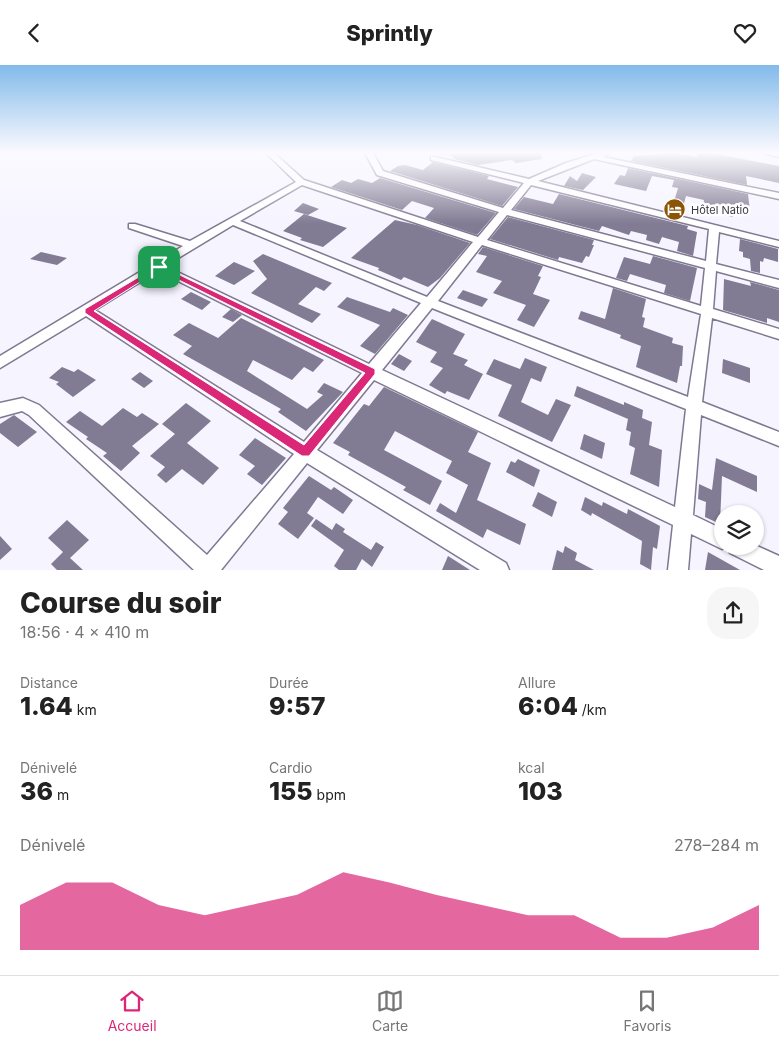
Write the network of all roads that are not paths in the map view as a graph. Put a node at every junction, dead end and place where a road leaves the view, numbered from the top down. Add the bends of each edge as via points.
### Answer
1 (294, 177) edge
2 (392, 177) edge
3 (507, 177) edge
4 (542, 177) edge
5 (687, 177) edge
6 (528, 182) junction
7 (301, 183) junction
8 (779, 196) edge
9 (504, 211) junction
10 (233, 221) junction
11 (132, 226) dead end
12 (714, 227) junction
13 (479, 241) junction
14 (779, 243) edge
15 (191, 245) junction
16 (710, 265) junction
17 (159, 267) junction
18 (779, 284) edge
19 (429, 302) junction
20 (88, 311) junction
21 (707, 311) junction
22 (779, 334) edge
23 (0, 363) edge
24 (372, 372) junction
25 (694, 405) junction
26 (0, 410) edge
27 (779, 439) edge
28 (305, 452) junction
29 (684, 520) junction
30 (714, 535) edge
31 (755, 555) edge
32 (779, 567) edge
33 (208, 570) edge
34 (499, 570) edge
35 (678, 570) edge

1 - 7 street
2 - 9 street
3 - 6 street
4 - 6 street
5 - 8 street
6 - 9 street
6 - 12 street
7 - 10 street
7 - 13 street
9 - 13 street
9 - 16 street
10 - 15 street
10 - 19 street
11 - 15 street
12 - 14 street
12 - 16 street
13 - 19 street
13 - 21 street
15 - 17 street
16 - 18 street
16 - 21 street
17 - 20 street
17 - 24 street
19 - 24 street
19 - 25 street
20 - 23 street
20 - 28 street
21 - 22 street
21 - 25 street
24 - 28 street
24 - 29 street
25 - 27 street
25 - 29 street
26 - 33 street via 23,404 34,410
28 - 33 street
28 - 34 street
29 - 30 street
29 - 35 street
31 - 32 street

